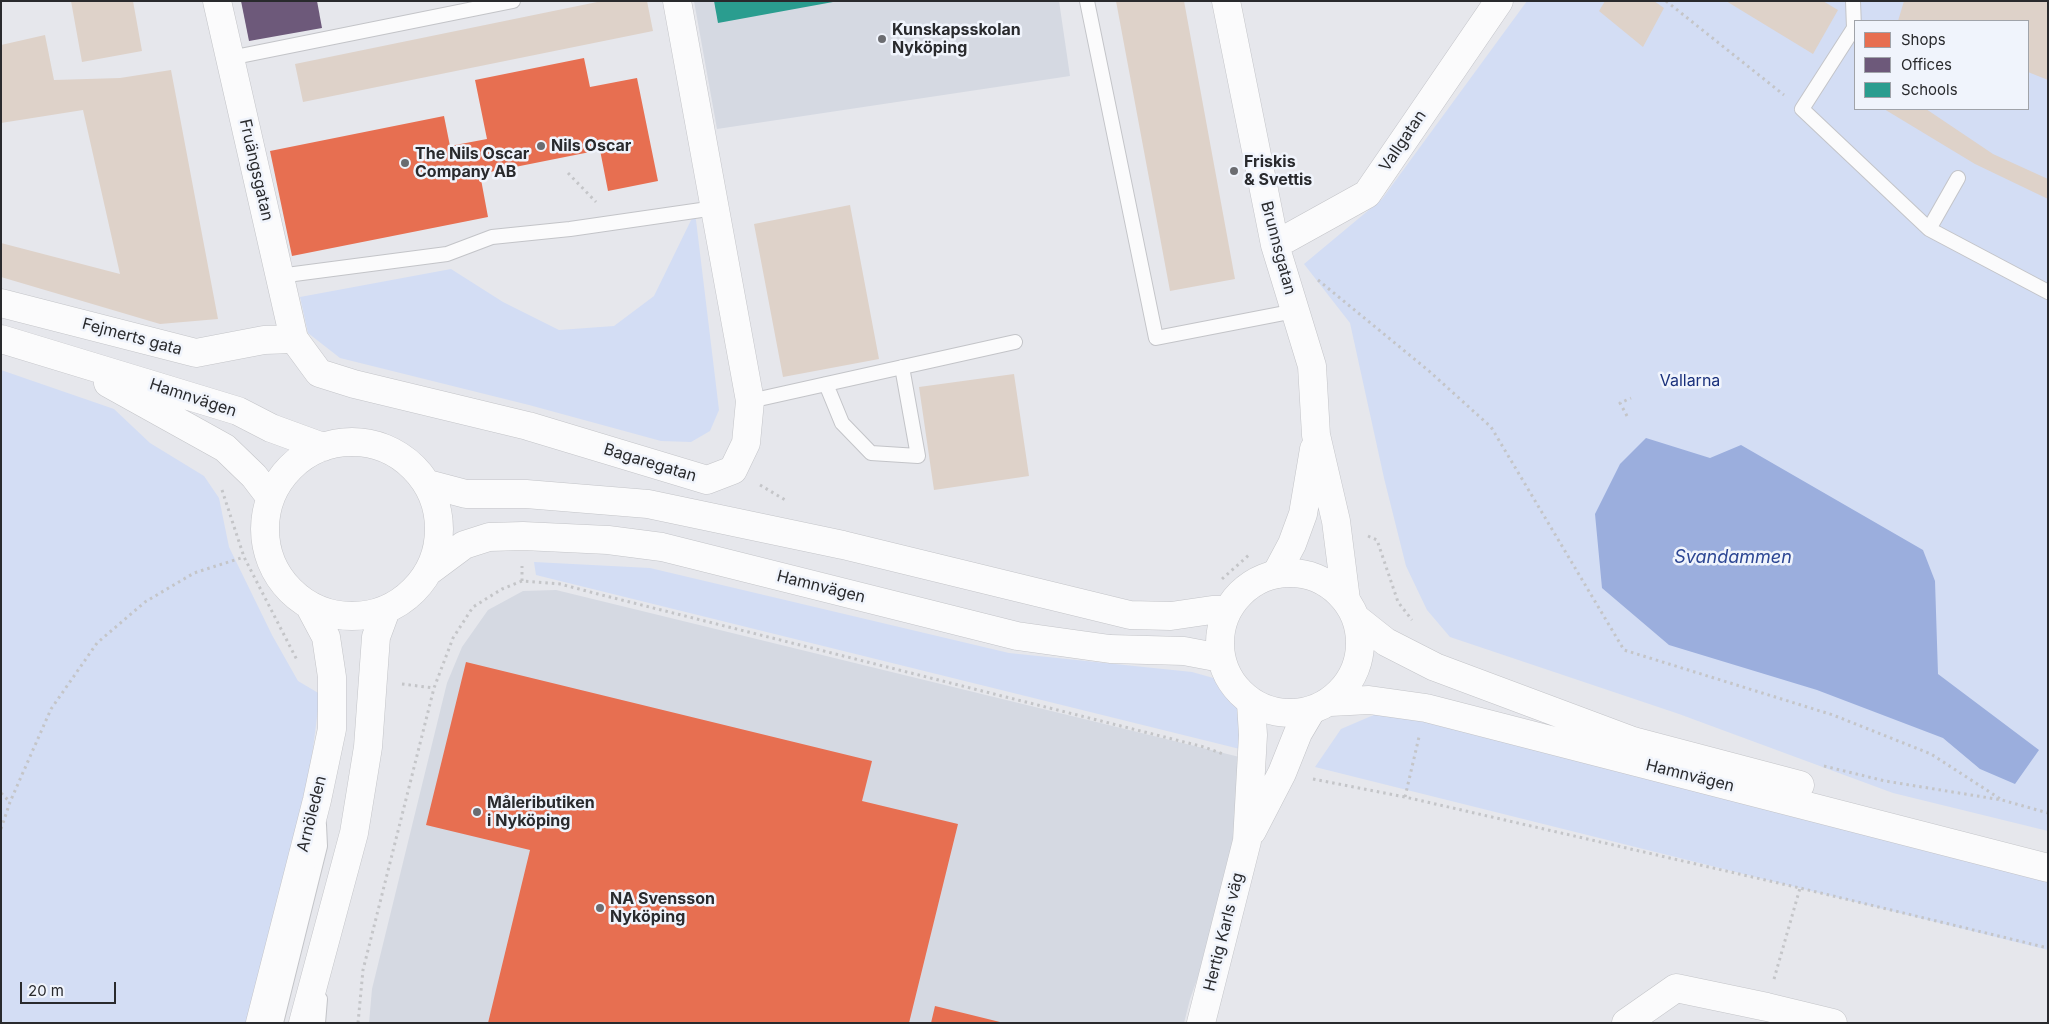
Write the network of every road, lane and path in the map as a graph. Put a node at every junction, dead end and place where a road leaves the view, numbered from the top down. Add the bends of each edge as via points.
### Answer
1 (218, 1) edge
2 (513, 1) edge
3 (677, 1) edge
4 (1087, 1) edge
5 (1226, 1) edge
6 (1500, 1) edge
7 (1666, 1) edge
8 (1853, 1) edge
9 (230, 58) junction
10 (1802, 109) junction
11 (568, 173) dead end
12 (1958, 178) dead end
13 (715, 208) junction
14 (615, 222) junction
15 (1929, 229) junction
16 (1275, 245) junction
17 (280, 276) junction
18 (1313, 277) dead end
19 (2048, 292) edge
20 (1, 303) edge
21 (1295, 311) junction
22 (1, 338) edge
23 (294, 339) junction
24 (1015, 342) dead end
25 (61, 356) junction
26 (902, 367) junction
27 (826, 384) junction
28 (1631, 398) dead end
29 (750, 401) junction
30 (1627, 416) dead end
31 (1316, 435) junction
32 (323, 447) junction
33 (225, 448) junction
34 (733, 470) junction
35 (428, 484) junction
36 (270, 497) junction
37 (793, 504) dead end
38 (1254, 550) dead end
39 (244, 557) junction
40 (429, 571) junction
41 (1276, 574) junction
42 (1222, 580) dead end
43 (309, 605) junction
44 (386, 610) junction
45 (1228, 610) junction
46 (1352, 610) junction
47 (1221, 658) junction
48 (332, 677) junction
49 (374, 680) junction
50 (434, 688) junction
51 (1251, 703) junction
52 (1320, 707) junction
53 (1252, 764) junction
54 (1282, 773) junction
55 (1, 793) edge
56 (317, 800) junction
57 (2002, 800) dead end
58 (10, 802) junction
59 (1, 829) edge
60 (1247, 841) junction
61 (2048, 851) edge
62 (2048, 868) edge
63 (1800, 888) junction
64 (325, 939) junction
65 (2048, 948) edge
66 (1767, 1007) junction
67 (260, 1023) edge
68 (276, 1023) edge
69 (303, 1023) edge
70 (318, 1023) edge
71 (358, 1023) edge
72 (1201, 1023) edge
73 (1626, 1023) edge
74 (1833, 1023) edge

1 - 9 main road, Fruängsgatan
2 - 9 lane
3 - 13 main road
4 - 21 lane via 1156,338
5 - 16 main road, Brunnsgatan
6 - 16 main road, Vallgatan via 1368,194
7 - 10 path
8 - 10 lane via 1854,28
9 - 17 main road, Fruängsgatan
10 - 15 lane
11 - 14 path
12 - 15 lane
13 - 14 lane
13 - 29 main road
14 - 17 lane via 492,237 447,254
15 - 19 lane
16 - 21 main road, Brunnsgatan
17 - 23 main road, Fruängsgatan
18 - 57 path via 1429,371 1491,427 1624,650 1833,715 1931,754
20 - 23 main road, Fejmerts gata via 196,353 264,340
21 - 31 main road, Brunnsgatan via 1312,366
22 - 25 main road, Hamnvägen
23 - 34 main road, Bagaregatan via 319,374 528,426 708,480
24 - 26 lane
25 - 32 main road, Hamnvägen via 238,411 271,428
25 - 33 main road, Hamnvägen
26 - 27 lane
26 - 27 lane via 918,456 872,453 842,423
27 - 29 lane
28 - 30 path via 1620,403
29 - 34 main road via 746,443
31 - 41 main road, Brunnsgatan via 1303,514
31 - 46 main road, Brunnsgatan
32 - 35 main road via 348,442 374,445 398,456
32 - 36 main road via 301,458 283,476
33 - 36 main road, Hamnvägen
33 - 39 path via 214,478 223,492
34 - 37 path
35 - 40 main road via 439,520 438,546
35 - 45 main road via 466,494 591,499 693,512 1130,615 1171,616
36 - 43 main road via 265,523 267,551 278,577
38 - 42 path
39 - 48 path via 304,674
39 - 58 path via 194,573 153,597 97,643 51,708
40 - 44 main road via 416,589
40 - 47 main road, Hamnvägen via 464,545 489,536 608,540 662,547 1016,636 1110,649 1184,651
41 - 45 main road via 1257,581 1240,593
41 - 46 main road via 1296,573 1315,577 1332,586
43 - 44 main road via 330,615 351,617
43 - 48 main road, Arnöleden via 326,638
44 - 49 main road via 376,637
45 - 47 main road via 1222,625
46 - 52 main road via 1361,645 1358,666 1347,686
46 - 61 main road, Hamnvägen via 1386,642 1435,666 1633,741
47 - 51 main road via 1227,676
48 - 56 main road, Arnöleden via 332,729
49 - 50 path
49 - 64 main road via 368,747 354,833
50 - 53 path via 453,638 473,607 522,581 560,584 1185,742
50 - 71 path via 363,970
51 - 52 main road via 1270,711 1290,714
51 - 53 main road, Hertig Karls väg
52 - 54 main road, Hertig Karls väg via 1298,733
52 - 62 main road, Hamnvägen via 1370,700 1426,708
53 - 60 main road, Hertig Karls väg
54 - 60 main road, Hertig Karls väg
54 - 63 path via 1405,797
55 - 58 path
56 - 67 main road, Arnöleden
56 - 68 lane via 320,846
58 - 59 path
60 - 72 main road, Hertig Karls väg
63 - 65 path
63 - 66 path
64 - 69 main road
64 - 70 lane
66 - 73 main road via 1676,988
66 - 74 main road

